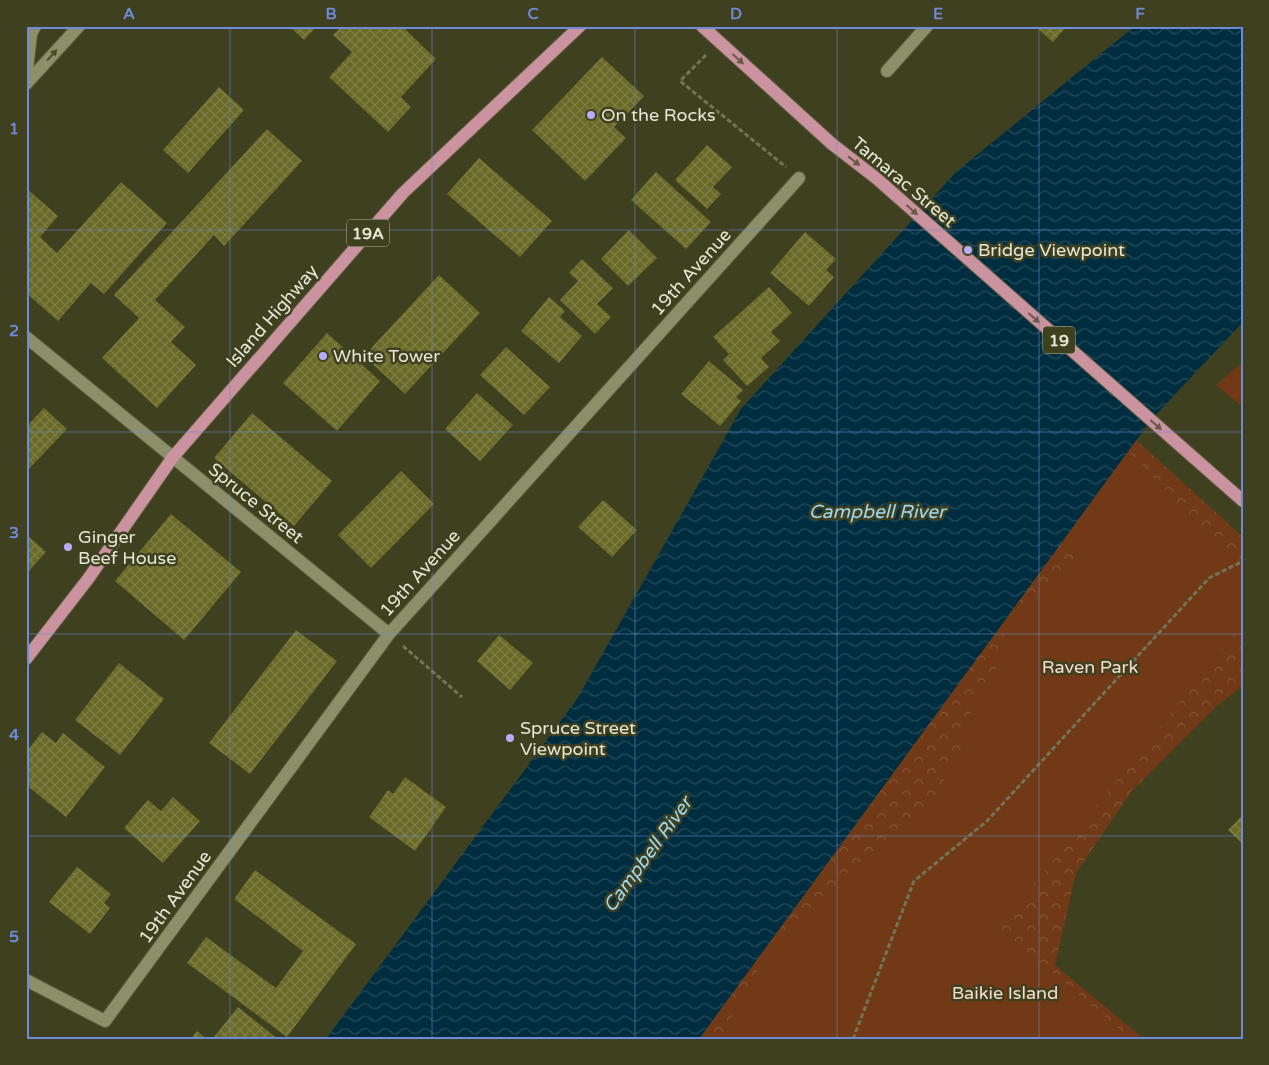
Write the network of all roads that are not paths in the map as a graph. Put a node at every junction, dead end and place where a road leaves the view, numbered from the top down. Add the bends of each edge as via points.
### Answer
1 (35, 26) edge
2 (79, 26) edge
3 (580, 26) edge
4 (702, 26) edge
5 (927, 26) edge
6 (887, 71) dead end
7 (26, 79) edge
8 (26, 84) edge
9 (799, 178) road end
10 (26, 337) edge
11 (173, 457) junction
12 (1243, 501) edge
13 (389, 634) junction
14 (26, 659) edge
15 (26, 980) edge

1 - 7 street via 31,34
8 -> 2 street
3 - 11 main road, Island Highway / 19A via 403,193
4 -> 12 main road, Tamarac Street / 19 via 832,144 876,178
5 - 6 street
9 - 13 street, 19th Avenue
10 - 11 street, Spruce Street
11 - 13 street, Spruce Street
11 - 14 main road, Island Highway / 19A via 88,579
13 - 15 street, 19th Avenue via 105,1021

